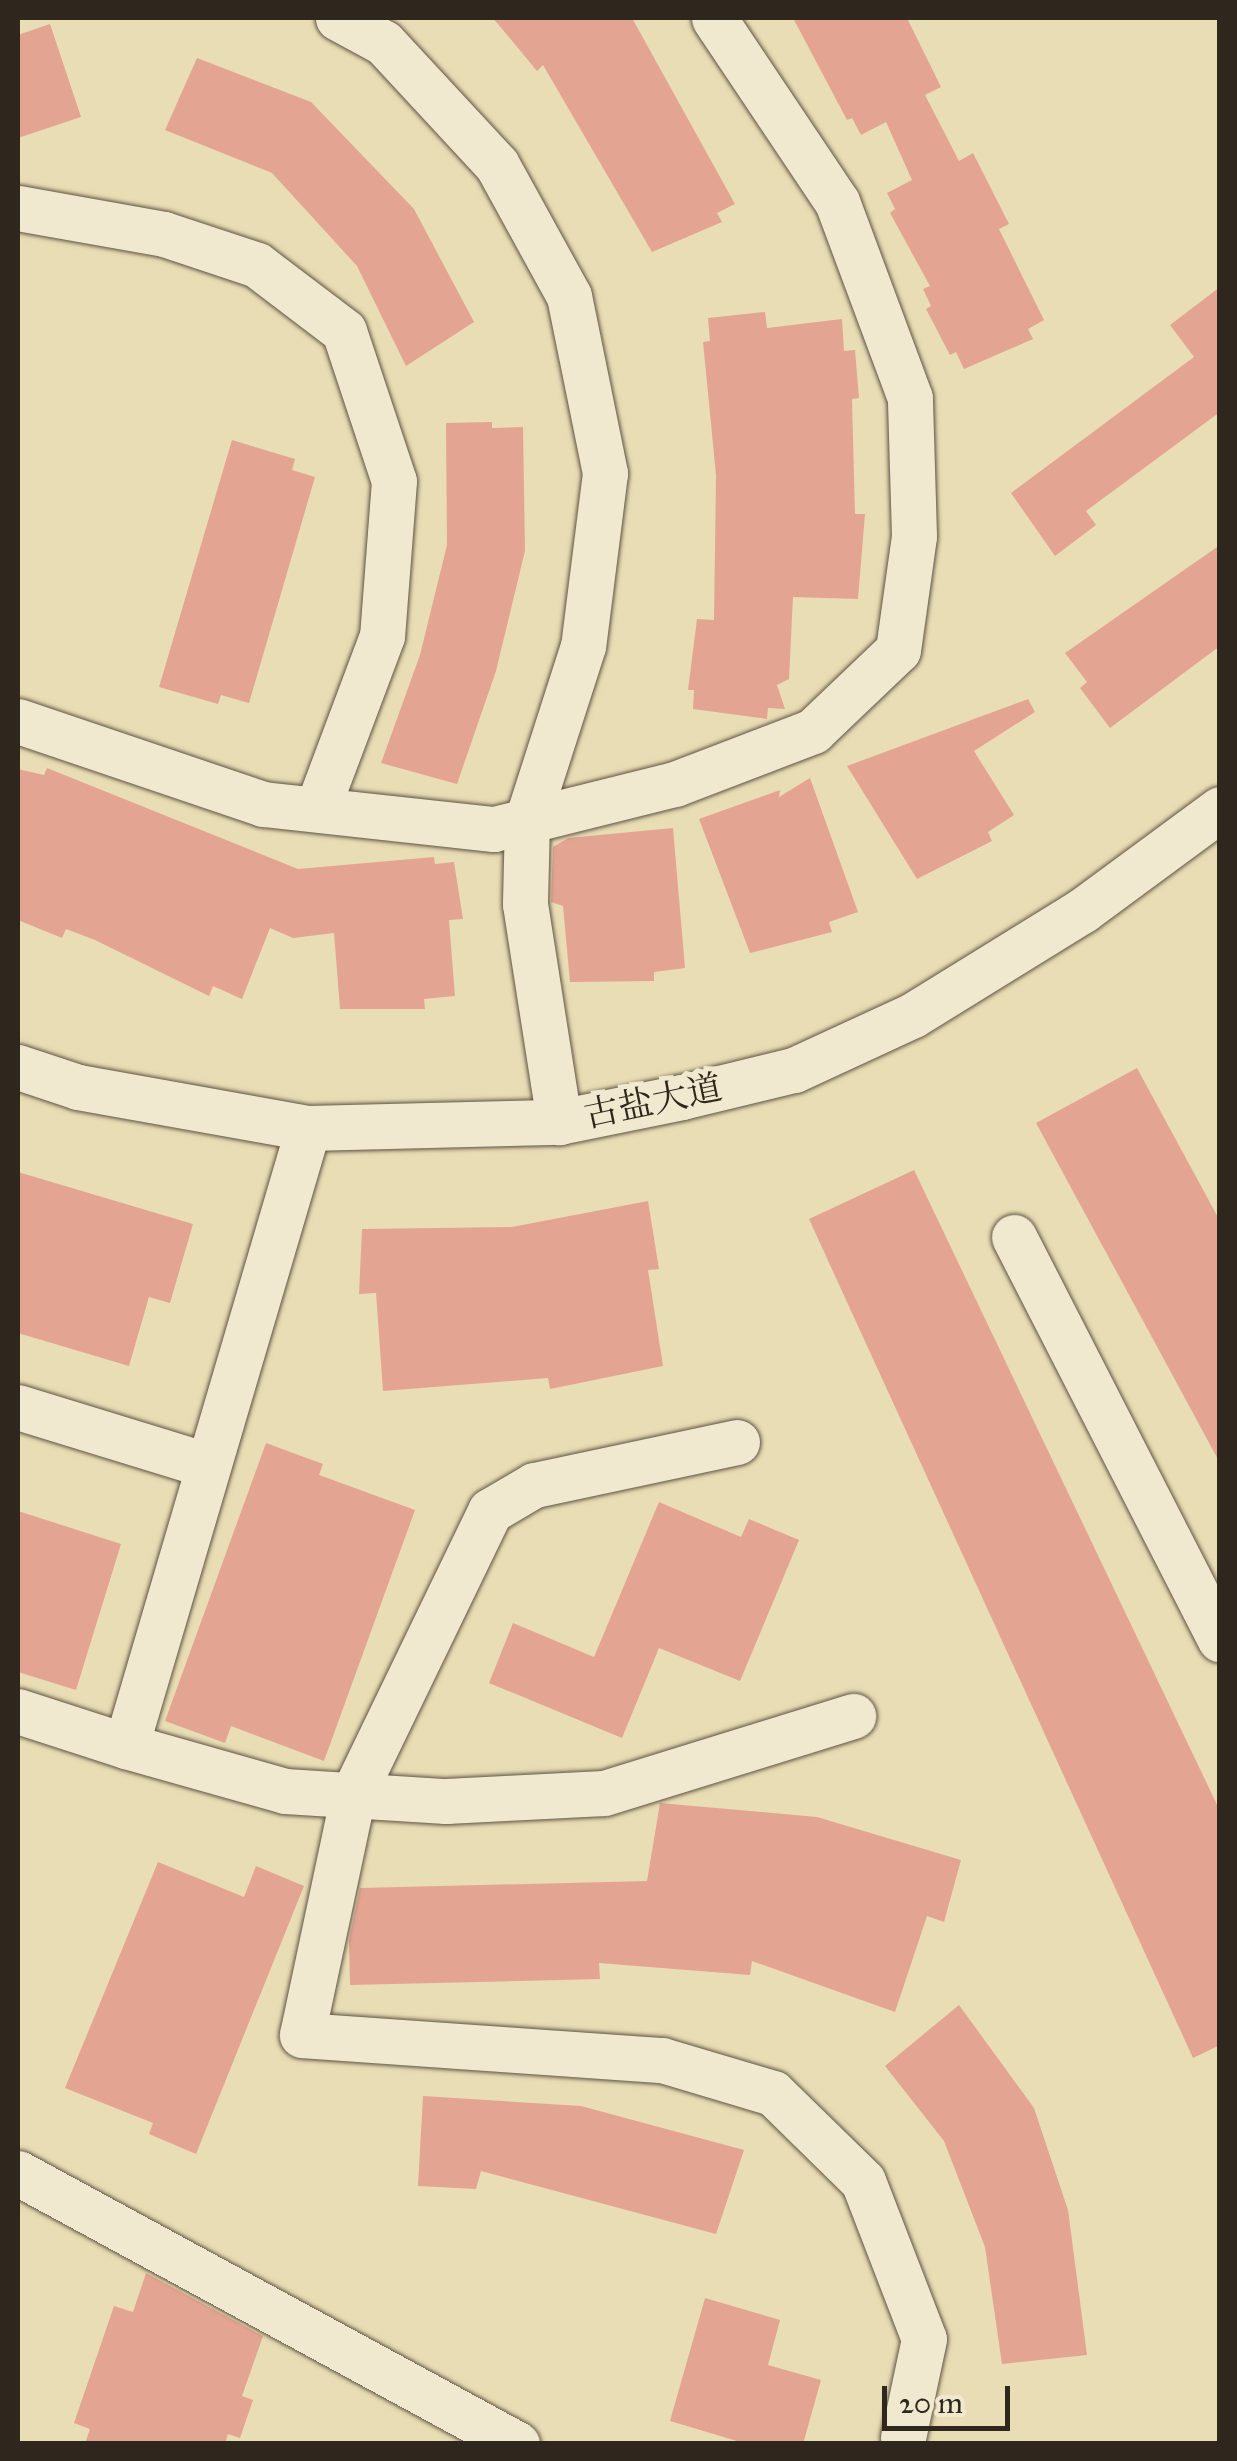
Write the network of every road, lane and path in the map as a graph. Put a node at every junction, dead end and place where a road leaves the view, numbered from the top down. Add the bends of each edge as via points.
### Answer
1 (338, 18) edge
2 (714, 18) edge
3 (18, 208) edge
4 (18, 721) edge
5 (316, 809) junction
6 (1220, 809) edge
7 (527, 820) junction
8 (18, 1067) edge
9 (558, 1122) junction
10 (308, 1128) junction
11 (1014, 1237) dead end
12 (18, 1407) edge
13 (737, 1442) dead end
14 (206, 1465) junction
15 (1220, 1639) edge
16 (18, 1712) edge
17 (854, 1716) dead end
18 (126, 1746) junction
19 (353, 1796) junction
20 (18, 2172) edge
21 (904, 2438) dead end
22 (517, 2444) edge

1 - 7 street via 384,44 497,165 569,296 606,473 583,646
2 - 7 street via 837,202 910,398 914,536 898,650 813,731 675,784
3 - 5 street via 164,234 257,265 344,331 394,481 382,636
4 - 5 street via 264,804
5 - 7 street via 494,829
6 - 9 street, 古盐大道 via 1082,910 913,1015 794,1070
7 - 9 street via 525,904
8 - 10 street, 古盐大道 via 78,1087
9 - 10 street, 古盐大道
10 - 14 street
11 - 15 street
12 - 14 street
13 - 19 street via 534,1485 490,1511
14 - 18 street
16 - 18 street
17 - 19 street via 604,1794 446,1801
18 - 19 street via 285,1791
19 - 21 street via 302,2034 662,2060 773,2093 863,2180 924,2339
20 - 22 street

